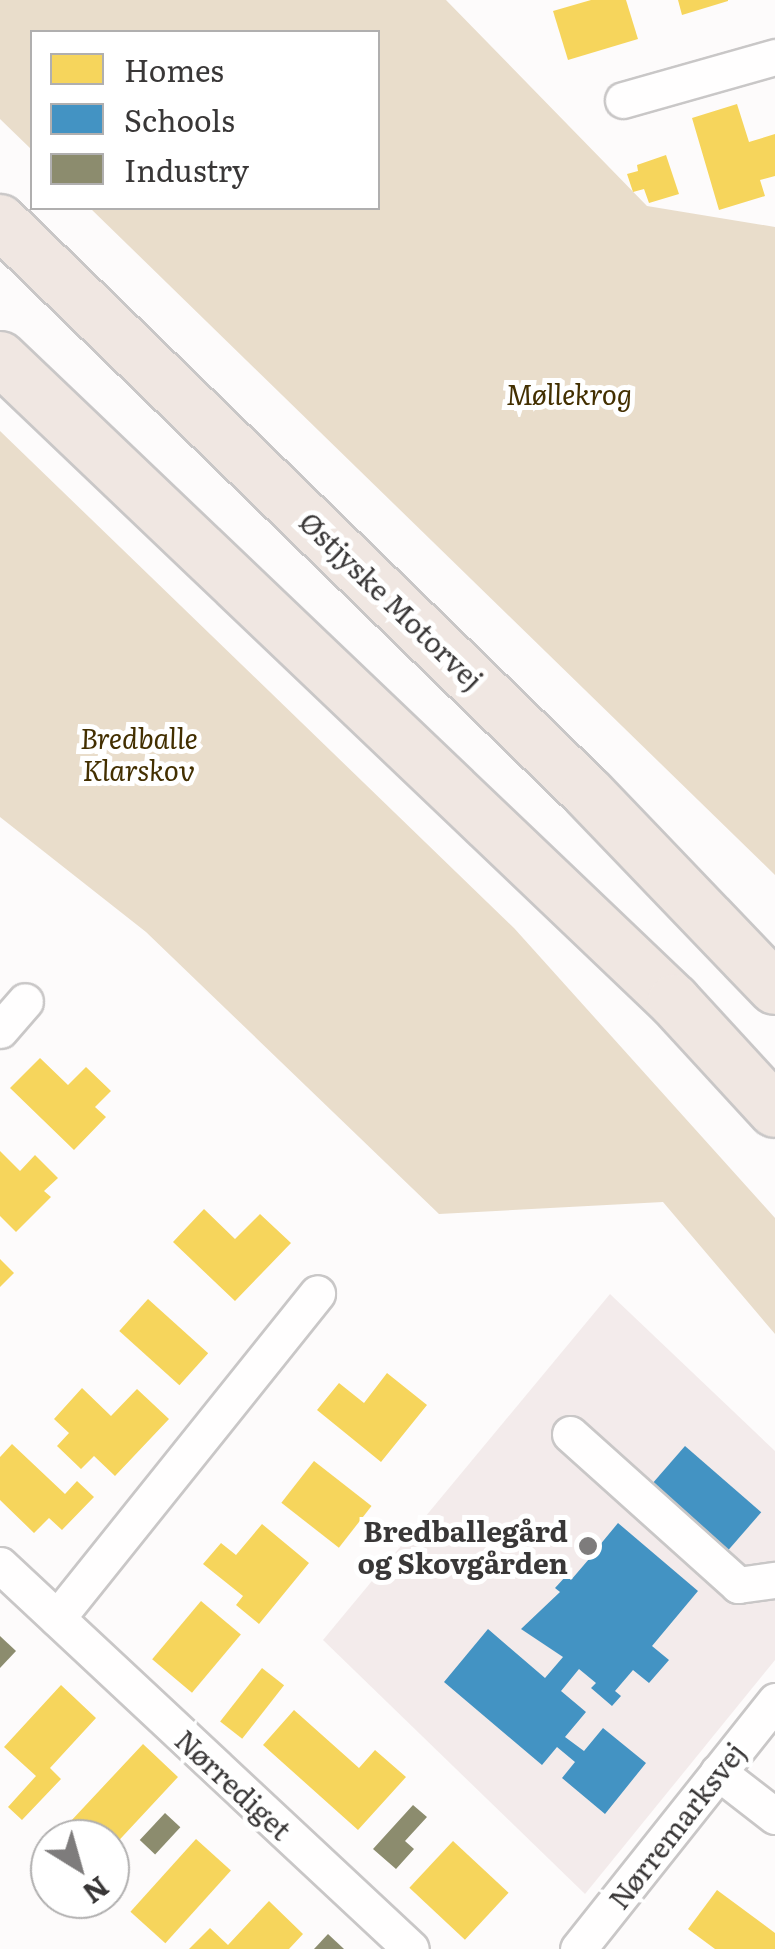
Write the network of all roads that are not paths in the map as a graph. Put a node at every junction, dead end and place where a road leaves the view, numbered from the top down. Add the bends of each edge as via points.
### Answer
1 (775, 57) edge
2 (623, 100) dead end
3 (0, 221) edge
4 (0, 358) edge
5 (775, 988) edge
6 (25, 1001) dead end
7 (0, 1030) edge
8 (775, 1111) edge
9 (317, 1293) dead end
10 (570, 1434) dead end
11 (0, 1565) edge
12 (775, 1580) edge
13 (57, 1618) junction
14 (775, 1701) edge
15 (718, 1772) junction
16 (775, 1816) edge
17 (411, 1949) edge
18 (578, 1949) edge

1 - 2 street
3 - 5 highway, Østjyske Motorvej via 588,793
4 - 8 highway via 674,1001
6 - 7 street
9 - 13 street
10 - 12 street via 738,1585
11 - 13 street, Nørrediget
13 - 17 street, Nørrediget
14 - 15 street, Nørremarksvej
15 - 16 street
15 - 18 street, Nørremarksvej

